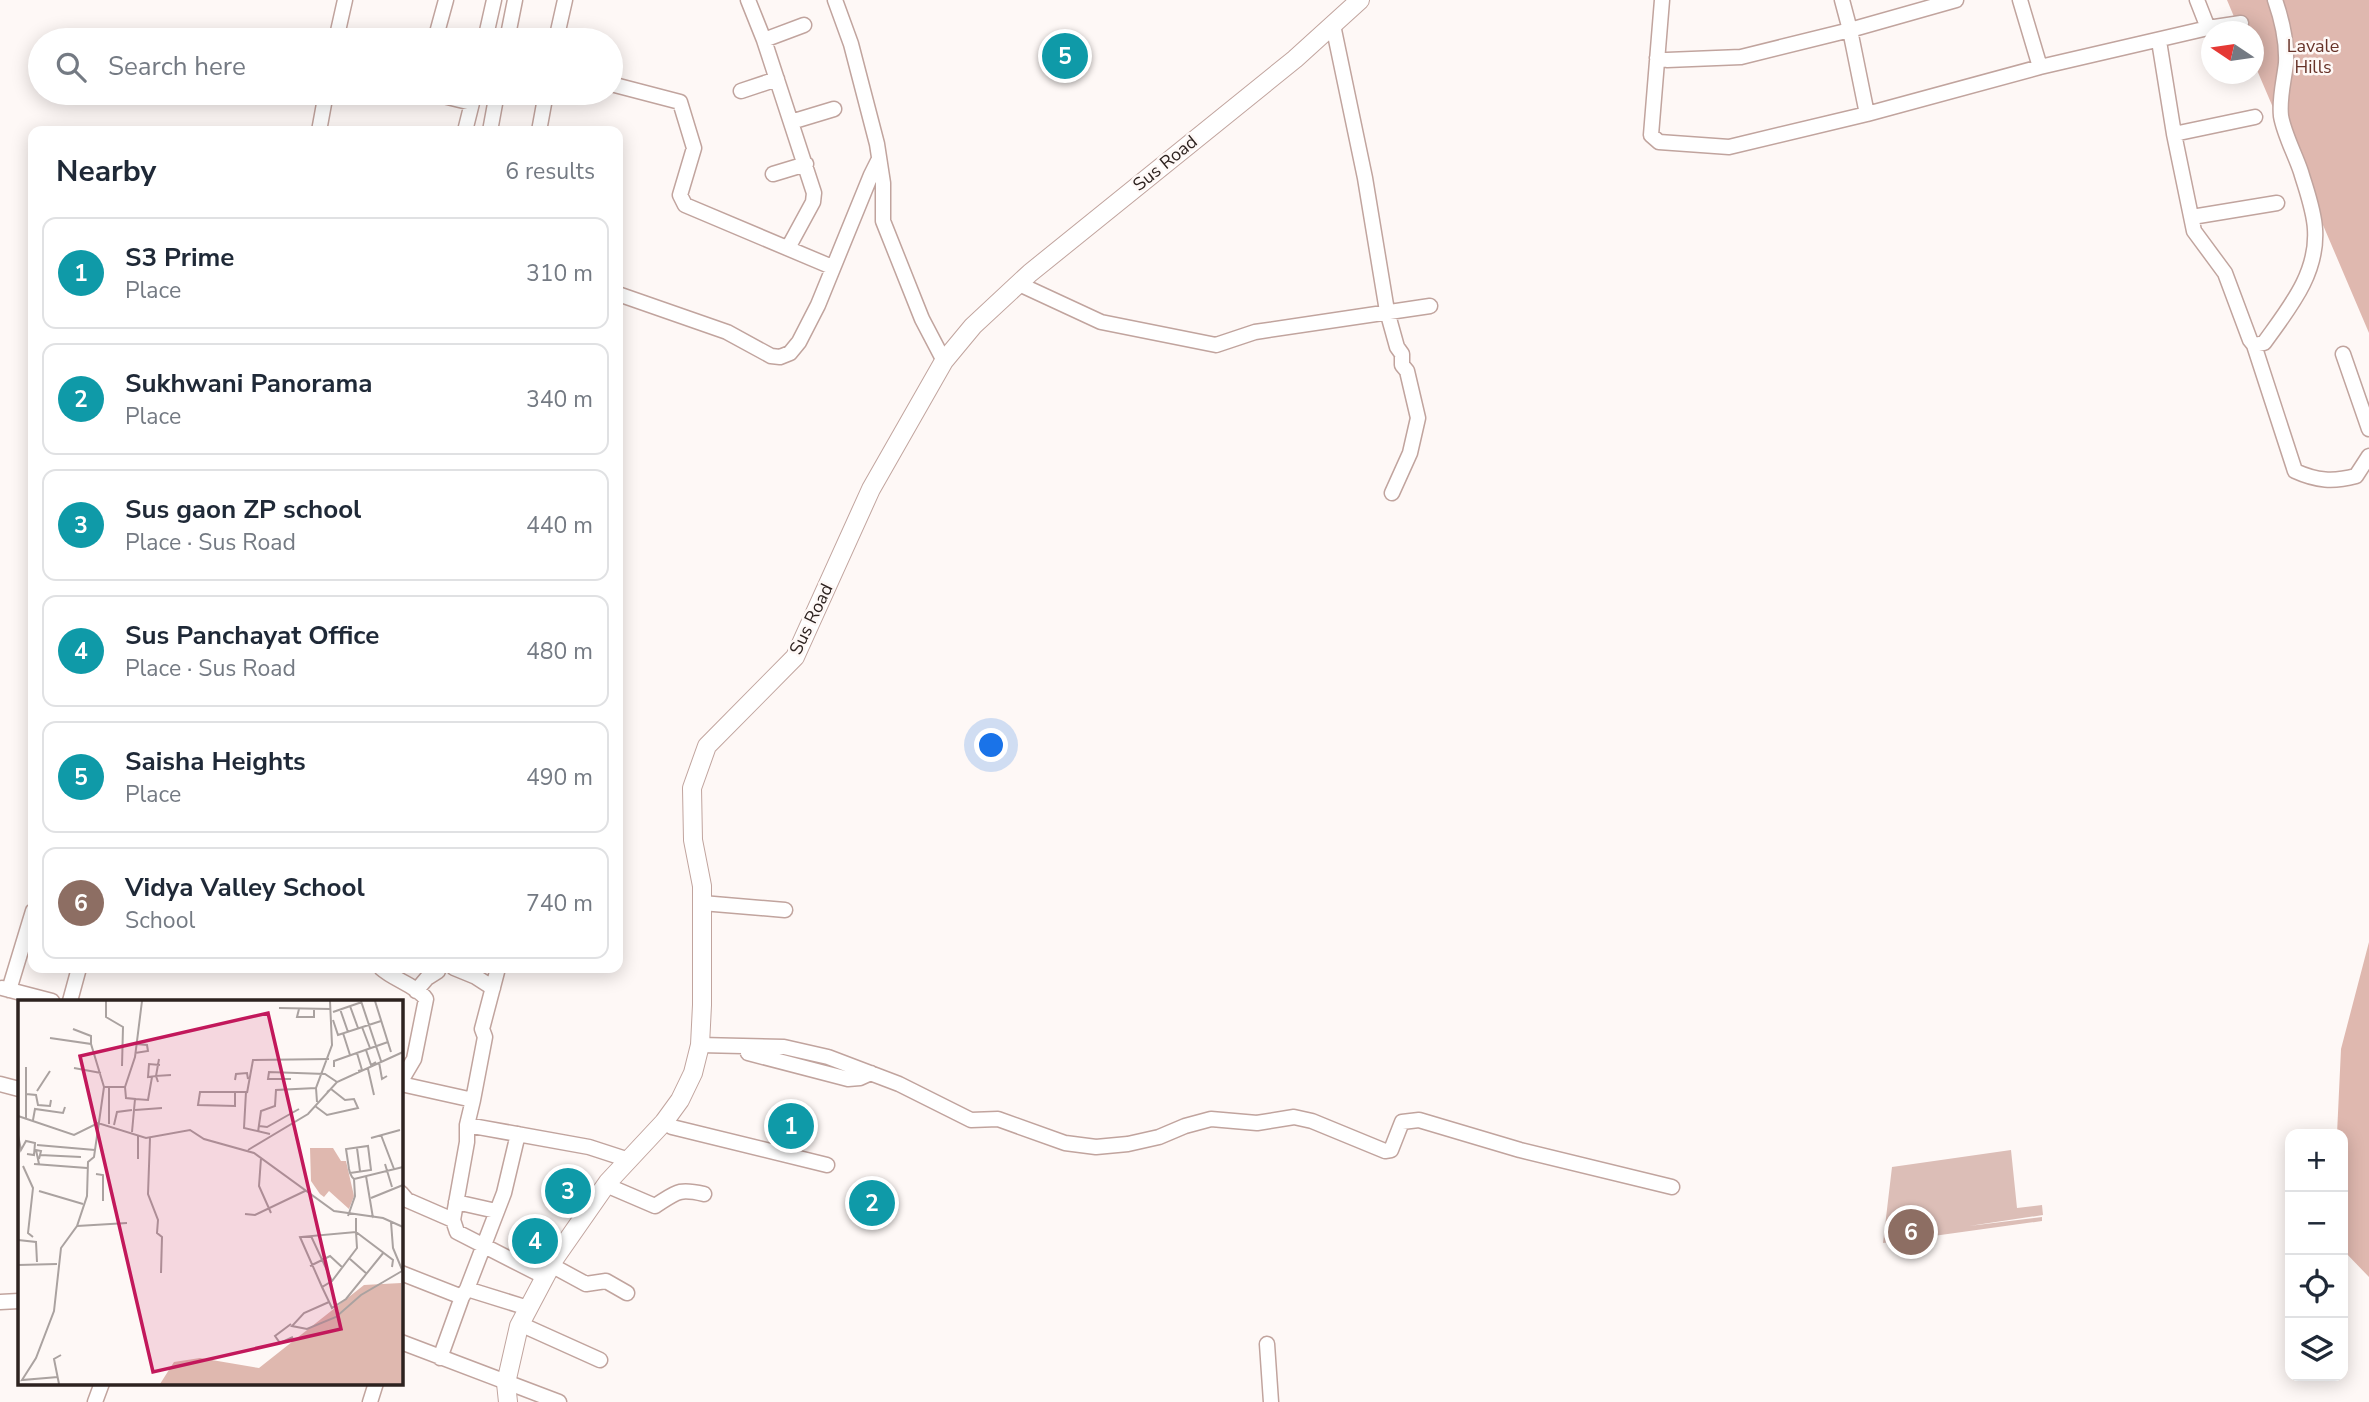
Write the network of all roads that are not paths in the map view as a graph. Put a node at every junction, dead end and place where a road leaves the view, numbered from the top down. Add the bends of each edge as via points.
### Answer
1 (345, 0) edge
2 (446, 0) edge
3 (494, 0) edge
4 (515, 0) edge
5 (565, 0) edge
6 (573, 0) edge
7 (748, 0) edge
8 (835, 0) edge
9 (1360, 0) edge
10 (1662, 0) edge
11 (1842, 0) edge
12 (1956, 0) edge
13 (2020, 0) edge
14 (2197, 0) edge
15 (2275, 0) edge
16 (2205, 21) edge
17 (804, 25) dead end
18 (1332, 25) junction
19 (339, 28) edge
20 (438, 28) edge
21 (488, 28) edge
22 (510, 28) edge
23 (559, 28) edge
24 (567, 28) edge
25 (1850, 30) junction
26 (2201, 30) edge
27 (764, 40) junction
28 (2159, 41) junction
29 (1657, 58) junction
30 (2040, 67) junction
31 (777, 79) junction
32 (623, 87) edge
33 (741, 92) dead end
34 (324, 105) edge
35 (472, 105) edge
36 (494, 105) edge
37 (543, 105) edge
38 (834, 109) dead end
39 (1867, 114) junction
40 (2255, 117) dead end
41 (791, 122) junction
42 (320, 126) edge
43 (467, 126) edge
44 (490, 126) edge
45 (539, 126) edge
46 (2174, 134) junction
47 (879, 159) junction
48 (806, 164) junction
49 (773, 174) dead end
50 (2277, 204) dead end
51 (2192, 217) junction
52 (788, 248) junction
53 (832, 267) junction
54 (1019, 284) junction
55 (623, 296) edge
56 (1430, 306) dead end
57 (1387, 311) junction
58 (2254, 345) junction
59 (2343, 354) dead end
60 (944, 361) junction
61 (2369, 429) edge
62 (2369, 456) edge
63 (1392, 493) dead end
64 (702, 903) junction
65 (785, 910) dead end
66 (28, 924) edge
67 (77, 973) edge
68 (387, 973) edge
69 (435, 973) edge
70 (466, 973) edge
71 (497, 973) edge
72 (493, 988) junction
73 (4, 989) edge
74 (416, 991) junction
75 (48, 1000) edge
76 (69, 1000) edge
77 (700, 1045) junction
78 (402, 1080) edge
79 (402, 1082) edge
80 (0, 1084) edge
81 (18, 1089) edge
82 (473, 1100) junction
83 (664, 1122) junction
84 (467, 1125) junction
85 (518, 1134) junction
86 (629, 1160) junction
87 (827, 1165) dead end
88 (606, 1185) junction
89 (1672, 1187) dead end
90 (402, 1194) edge
91 (704, 1194) dead end
92 (456, 1202) junction
93 (496, 1211) junction
94 (453, 1220) junction
95 (483, 1245) junction
96 (548, 1271) junction
97 (402, 1273) edge
98 (465, 1293) junction
99 (627, 1293) dead end
100 (18, 1301) edge
101 (0, 1302) edge
102 (524, 1316) junction
103 (402, 1342) edge
104 (1267, 1344) dead end
105 (440, 1358) junction
106 (600, 1360) dead end
107 (506, 1383) junction
108 (102, 1384) edge
109 (376, 1384) edge
110 (95, 1402) edge
111 (370, 1402) edge
112 (508, 1402) edge
113 (559, 1402) edge
114 (1271, 1402) edge

1 - 19 street
2 - 20 street
3 - 21 street
4 - 22 street
5 - 23 street
6 - 24 street
7 - 27 street
8 - 47 street via 851,44
9 - 18 main road, Sus Road
10 - 29 street
11 - 25 street
12 - 25 street
13 - 30 street
14 - 16 street
15 - 58 street via 2285,35 2281,118 2300,171 2315,241 2301,291 2264,343
17 - 27 street
18 - 54 main road, Sus Road
18 - 57 street via 1365,178
25 - 29 street via 1741,57
25 - 39 street
26 - 28 street
27 - 31 street
28 - 30 street
28 - 46 street
29 - 39 street via 1651,131 1659,142 1729,146
30 - 39 street
31 - 33 street
31 - 41 street
32 - 52 street via 680,102 694,148 680,195 685,205
34 - 42 street
35 - 43 street
36 - 44 street
37 - 45 street
38 - 41 street
40 - 46 street
41 - 48 street
46 - 51 street
47 - 53 street
47 - 60 street via 883,221
48 - 49 street
48 - 52 street via 814,197
50 - 51 street
51 - 58 street via 2194,231 2225,273
52 - 53 street
53 - 55 street via 799,342 780,357 727,332
54 - 57 street via 1101,322 1216,345 1255,332
54 - 60 main road, Sus Road
56 - 57 street
57 - 63 street via 1418,418 1410,453
58 - 62 street via 2295,471 2314,480 2338,481 2356,476
59 - 61 street
60 - 64 main road, Sus Road via 871,489 795,657 707,746 692,789
64 - 65 street
64 - 77 main road, Sus Road
66 - 73 street
67 - 76 street
68 - 74 street
69 - 74 street
70 - 72 street
71 - 72 street
72 - 82 street via 482,1029 485,1037
73 - 75 street
74 - 78 street via 427,1002 414,1059
77 - 83 main road, Sus Road via 693,1073
77 - 89 street via 784,1047 828,1057 898,1084 971,1121 998,1119 1065,1143 1096,1147 1128,1144 1211,1119 1257,1123 1294,1117 1385,1152 1391,1150 1402,1122 1419,1120
79 - 82 street
80 - 81 street
82 - 84 street
83 - 86 main road, Sus Road
83 - 87 street
84 - 85 street
84 - 92 street
85 - 86 street via 589,1147
85 - 93 street
86 - 88 main road, Sus Road
88 - 91 street via 655,1206 676,1192
88 - 96 main road, Sus Road
90 - 94 street
92 - 93 street
92 - 94 street
93 - 95 street
94 - 95 street via 457,1232
95 - 96 street
95 - 98 street
96 - 99 street via 586,1284 606,1281
96 - 102 main road, Sus Road
97 - 98 street
98 - 102 street
98 - 105 street
100 - 101 street
102 - 106 street
102 - 107 main road, Sus Road
103 - 105 street
104 - 114 street
105 - 107 street
107 - 112 main road, Sus Road
107 - 113 street
108 - 110 street
109 - 111 street

